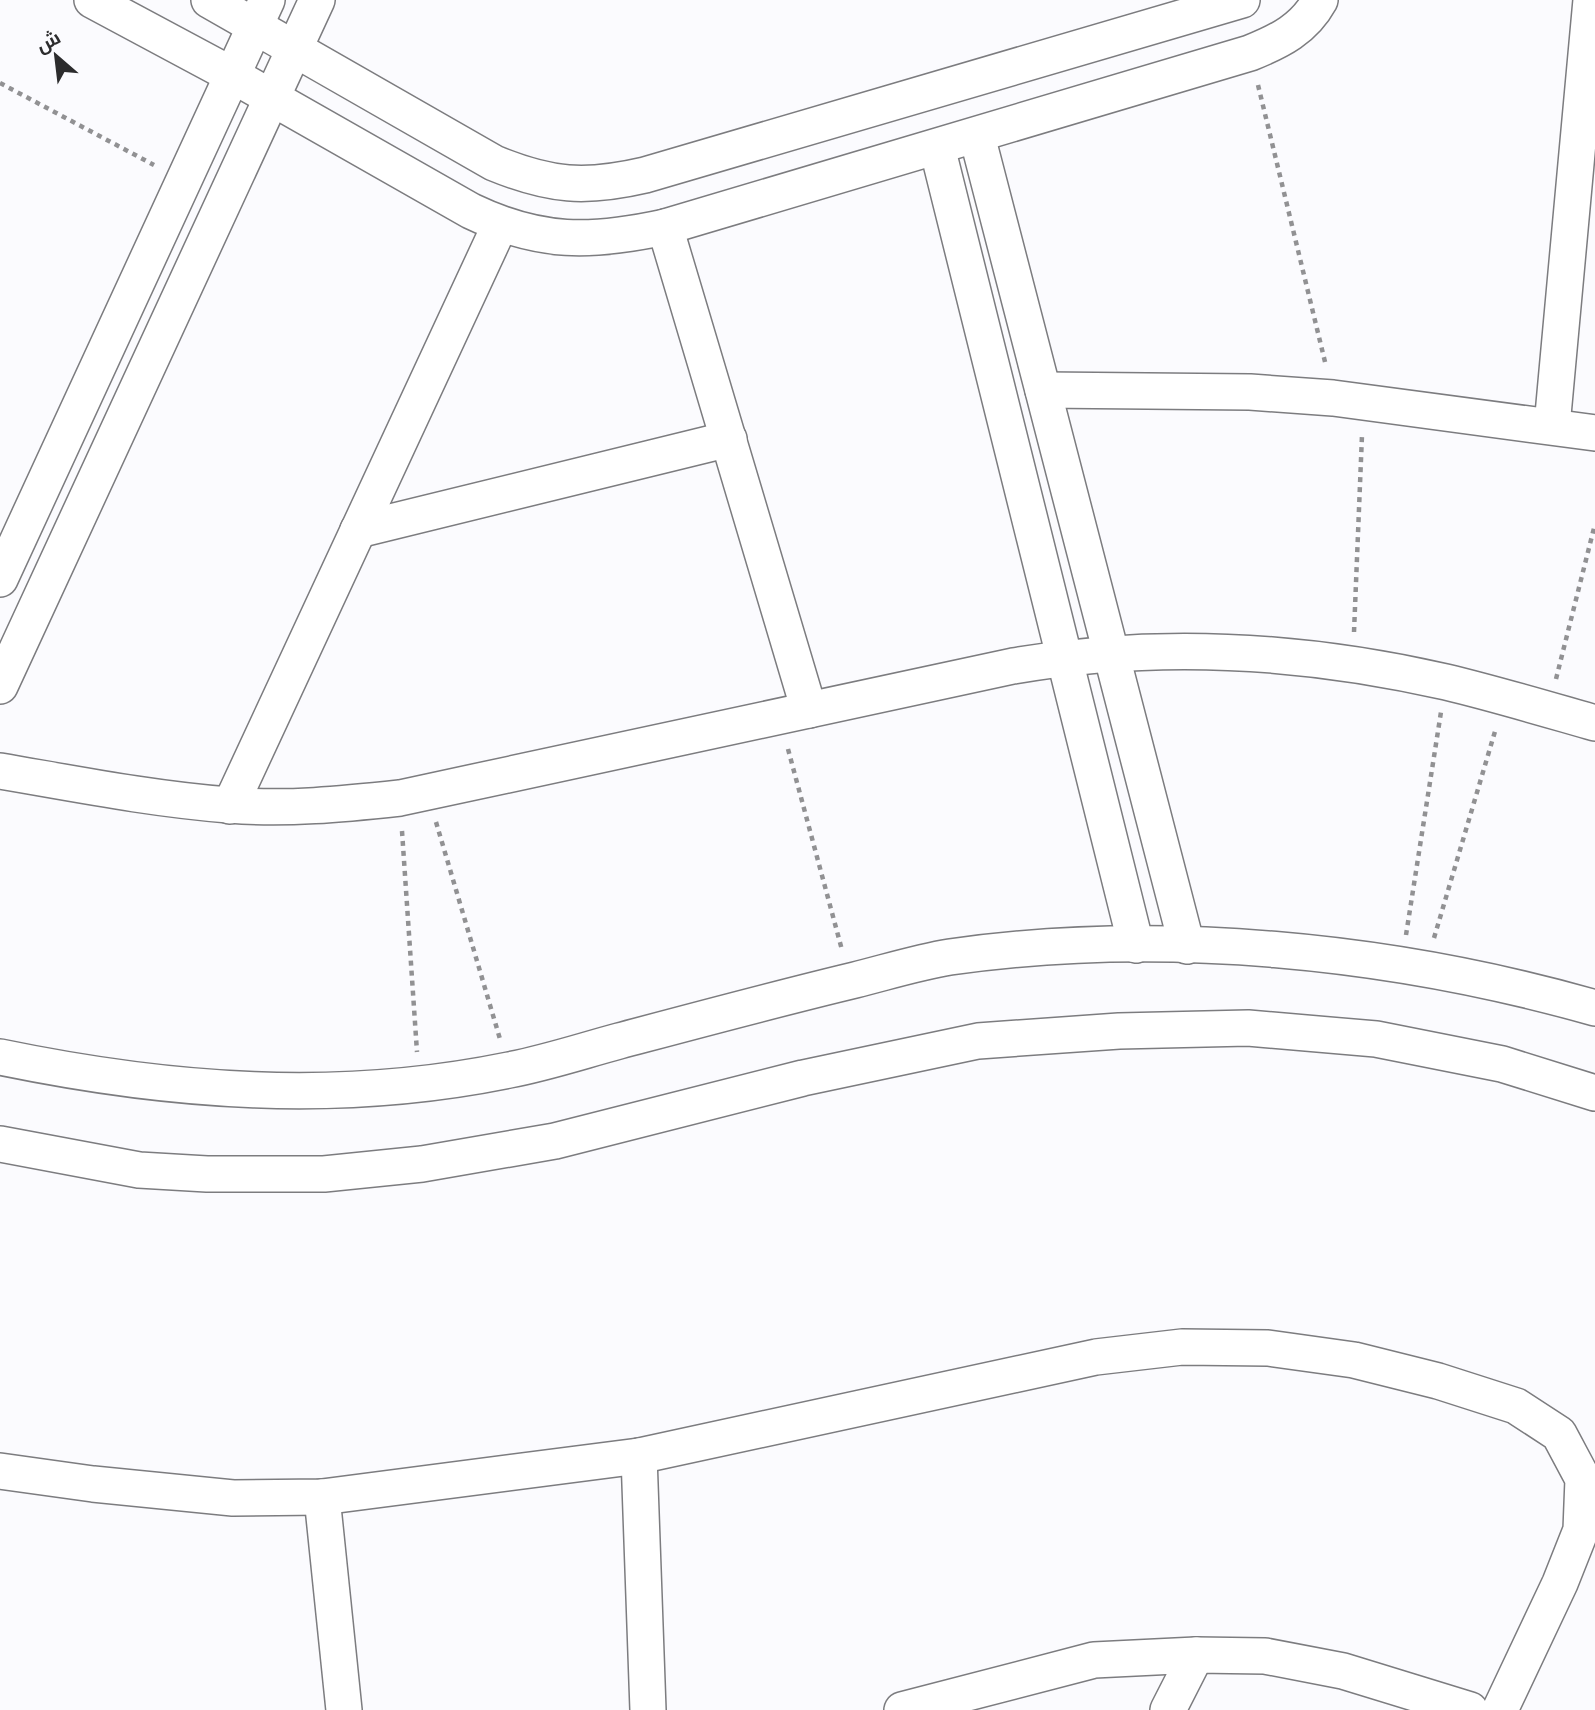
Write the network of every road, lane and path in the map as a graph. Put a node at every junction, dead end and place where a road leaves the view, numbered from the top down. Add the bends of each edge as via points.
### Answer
1 (92, 0) edge
2 (209, 0) edge
3 (317, 0) edge
4 (1242, 0) edge
5 (1320, 0) edge
6 (1591, 0) edge
7 (261, 13) edge
8 (295, 49) junction
9 (1250, 54) junction
10 (233, 75) junction
11 (0, 83) edge
12 (273, 98) junction
13 (978, 136) junction
14 (937, 148) junction
15 (184, 181) junction
16 (500, 225) junction
17 (665, 227) junction
18 (1043, 390) junction
19 (1348, 399) junction
20 (1552, 426) junction
21 (1595, 433) edge
22 (729, 439) junction
23 (1595, 524) edge
24 (358, 530) junction
25 (0, 579) edge
26 (1111, 654) junction
27 (1064, 658) junction
28 (1353, 665) junction
29 (1446, 682) junction
30 (0, 686) edge
31 (1505, 698) junction
32 (1548, 710) junction
33 (794, 714) junction
34 (1595, 723) edge
35 (0, 771) edge
36 (414, 796) junction
37 (230, 806) junction
38 (1136, 945) junction
39 (1186, 946) junction
40 (1413, 966) junction
41 (850, 981) junction
42 (1595, 1008) edge
43 (0, 1057) edge
44 (509, 1070) junction
45 (419, 1083) junction
46 (1595, 1093) edge
47 (0, 1144) edge
48 (639, 1456) junction
49 (0, 1471) edge
50 (322, 1497) junction
51 (1196, 1655) junction
52 (344, 1710) edge
53 (648, 1710) edge
54 (902, 1710) edge
55 (1167, 1710) edge
56 (1470, 1710) edge
57 (1500, 1710) edge

1 - 10 street
2 - 7 street
3 - 8 street
4 - 8 street via 604,184 567,185 530,178 494,163
5 - 9 street via 1311,16 1283,40
6 - 20 street
7 - 8 street
7 - 10 street
8 - 12 street
9 - 13 street
9 - 19 path
10 - 12 street
10 - 15 street
11 - 15 path
12 - 16 street
12 - 30 street
13 - 14 street
13 - 18 street
14 - 17 street
14 - 27 street
15 - 25 street
16 - 17 street via 539,236 580,240
16 - 24 street
17 - 22 street
18 - 19 street via 1250,392
18 - 26 street
19 - 20 street
19 - 28 path
20 - 21 street
22 - 24 street
22 - 33 street
23 - 32 path
24 - 37 street
26 - 27 street
26 - 28 street via 1207,652
26 - 39 street
27 - 33 street
27 - 38 street
28 - 29 street
29 - 31 street
29 - 40 path
31 - 32 street
31 - 40 path
32 - 34 street
33 - 36 street
33 - 41 path
35 - 37 street
36 - 37 street via 339,804
36 - 44 path
36 - 45 path
38 - 39 street
38 - 41 street via 949,957
39 - 40 street via 1251,947
40 - 42 street
41 - 44 street
43 - 45 street via 99,1077 205,1089 312,1091
44 - 45 street
46 - 47 street via 1502,1064 1376,1039 1248,1028 1119,1031 978,1041 803,1078 555,1141 422,1164 324,1174 139,1170
48 - 50 street
48 - 53 street
48 - 57 street via 1096,1357 1182,1347 1281,1350 1354,1360 1438,1381 1516,1406 1559,1434 1583,1479 1581,1530
49 - 50 street via 233,1498
50 - 52 street
51 - 54 street via 1094,1660
51 - 55 street
51 - 56 street via 1265,1656 1343,1671

